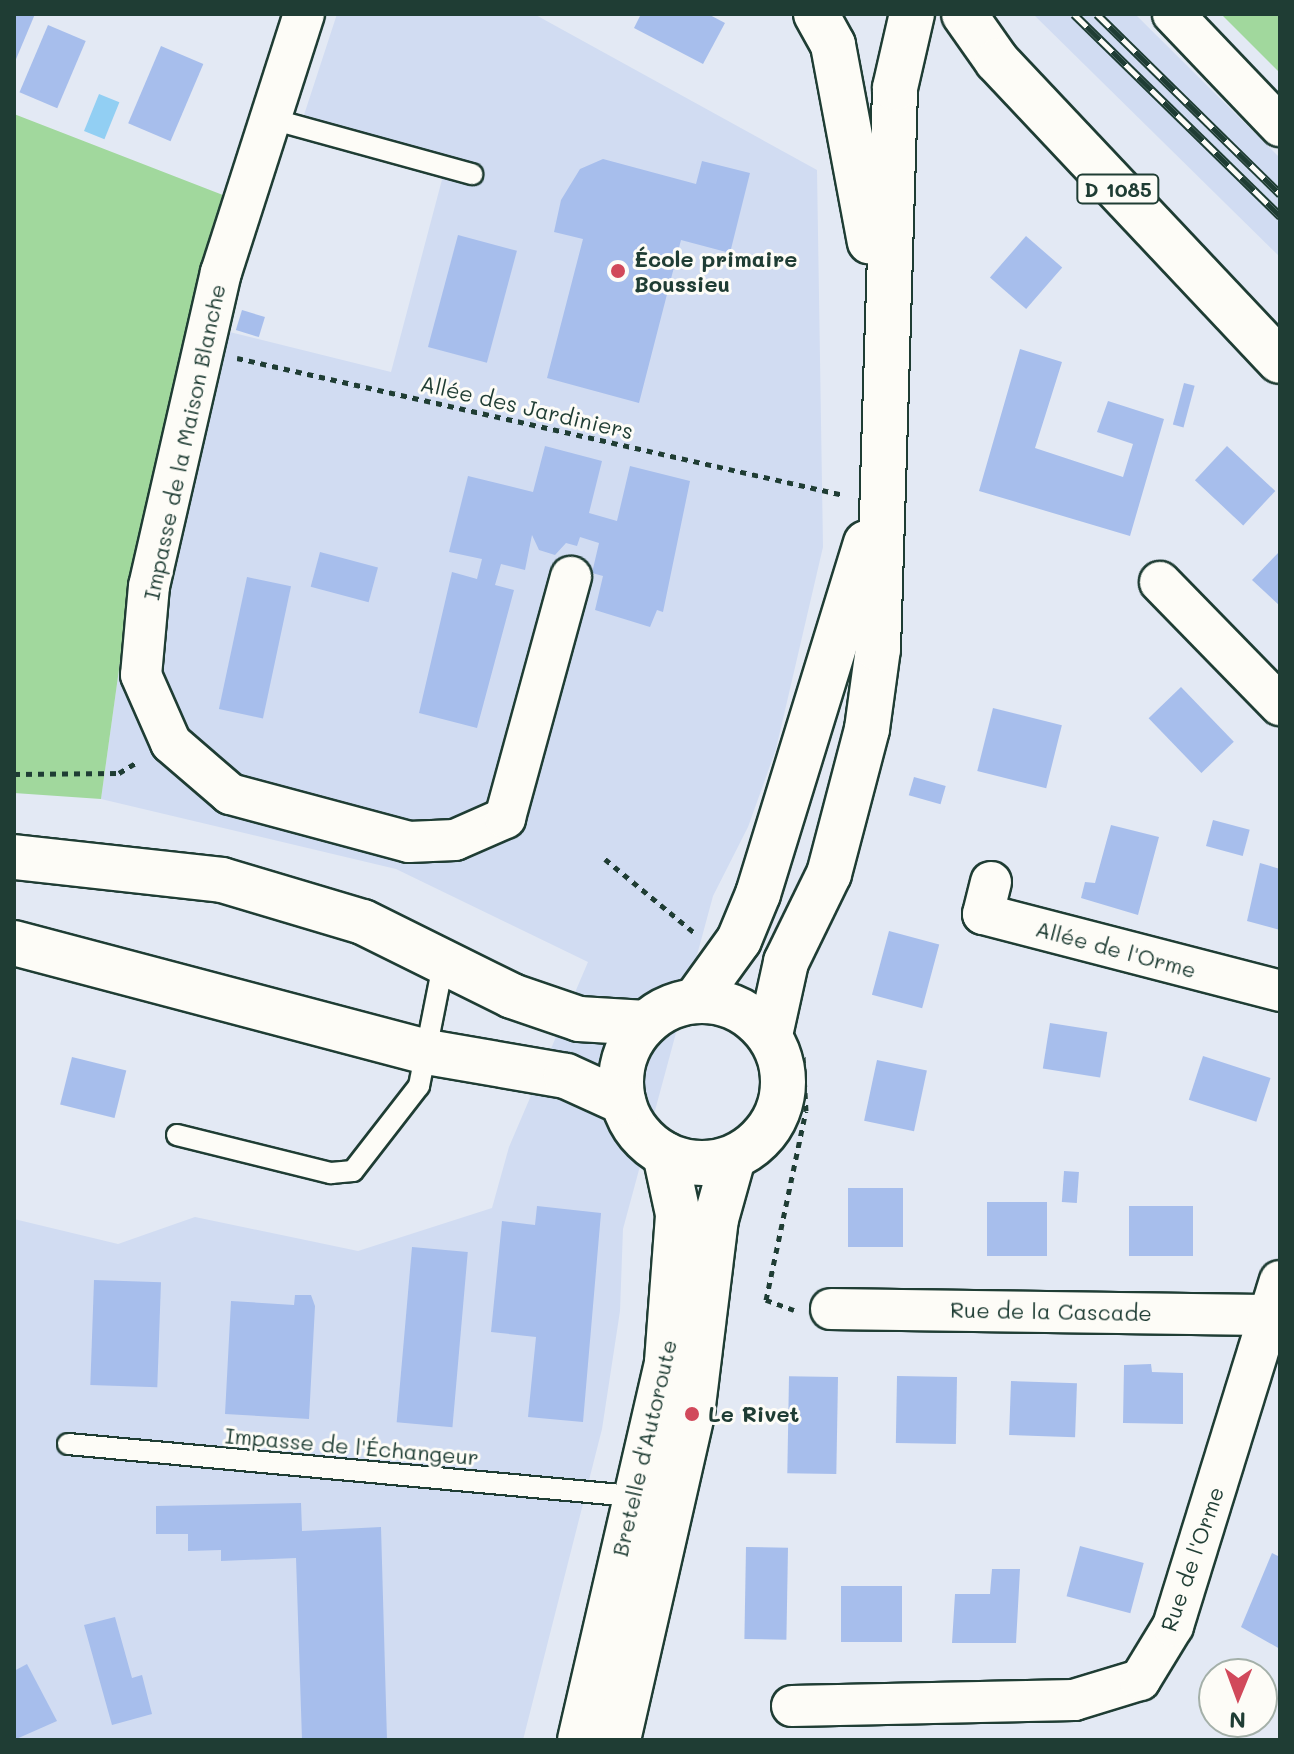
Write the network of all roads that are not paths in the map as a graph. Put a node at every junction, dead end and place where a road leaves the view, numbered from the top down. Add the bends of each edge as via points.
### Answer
1 (304, 14) edge
2 (816, 14) edge
3 (913, 14) edge
4 (964, 14) edge
5 (1173, 14) edge
6 (997, 61) junction
7 (268, 118) junction
8 (1280, 126) edge
9 (472, 174) dead end
10 (883, 315) junction
11 (1280, 361) edge
12 (862, 499) junction
13 (571, 577) dead end
14 (1160, 582) dead end
15 (1280, 705) edge
16 (14, 857) edge
17 (991, 882) dead end
18 (14, 943) edge
19 (445, 957) junction
20 (1280, 991) edge
21 (695, 1001) junction
22 (646, 1023) junction
23 (786, 1042) junction
24 (427, 1052) junction
25 (623, 1102) junction
26 (177, 1135) dead end
27 (665, 1154) junction
28 (733, 1158) junction
29 (1278, 1305) edge
30 (831, 1309) road end
31 (68, 1444) dead end
32 (632, 1496) junction
33 (792, 1706) dead end
34 (580, 1740) edge
35 (618, 1740) edge

1 - 7 street, Impasse de la Maison Blanche
2 - 10 main road via 833,45
3 - 6 main road, D 1085
3 - 10 main road via 895,88
4 - 6 main road, D 1085
5 - 8 street
6 - 11 main road, D 1085
7 - 9 lane
7 - 13 street, Impasse de la Maison Blanche via 201,349 149,586 141,675 171,743 230,794 409,842 455,840 505,818
10 - 12 main road
12 - 21 main road via 758,894 732,951
12 - 23 main road via 878,649 867,729 829,874 786,962
14 - 15 street
16 - 19 main road via 222,880 363,922
17 - 20 street, Allée de l'Orme via 983,914
18 - 24 main road
19 - 22 main road via 512,996 579,1019
19 - 24 lane
21 - 22 main road
21 - 23 main road via 724,1003
22 - 25 main road via 621,1073
23 - 28 main road via 784,1091 758,1142
24 - 25 main road via 566,1076
24 - 26 lane via 419,1086 353,1171 331,1173
25 - 27 main road via 638,1132
27 - 28 main road via 699,1163
27 - 32 main road, Bretelle d'Autoroute via 678,1214 675,1304
28 - 35 main road, Bretelle d'Autoroute via 716,1219 692,1414
29 - 30 street, Rue de la Cascade
29 - 33 street, Rue de l'Orme via 1173,1626 1140,1680 1074,1700
31 - 32 lane, Impasse de l'Échangeur
32 - 34 main road, Bretelle d'Autoroute

